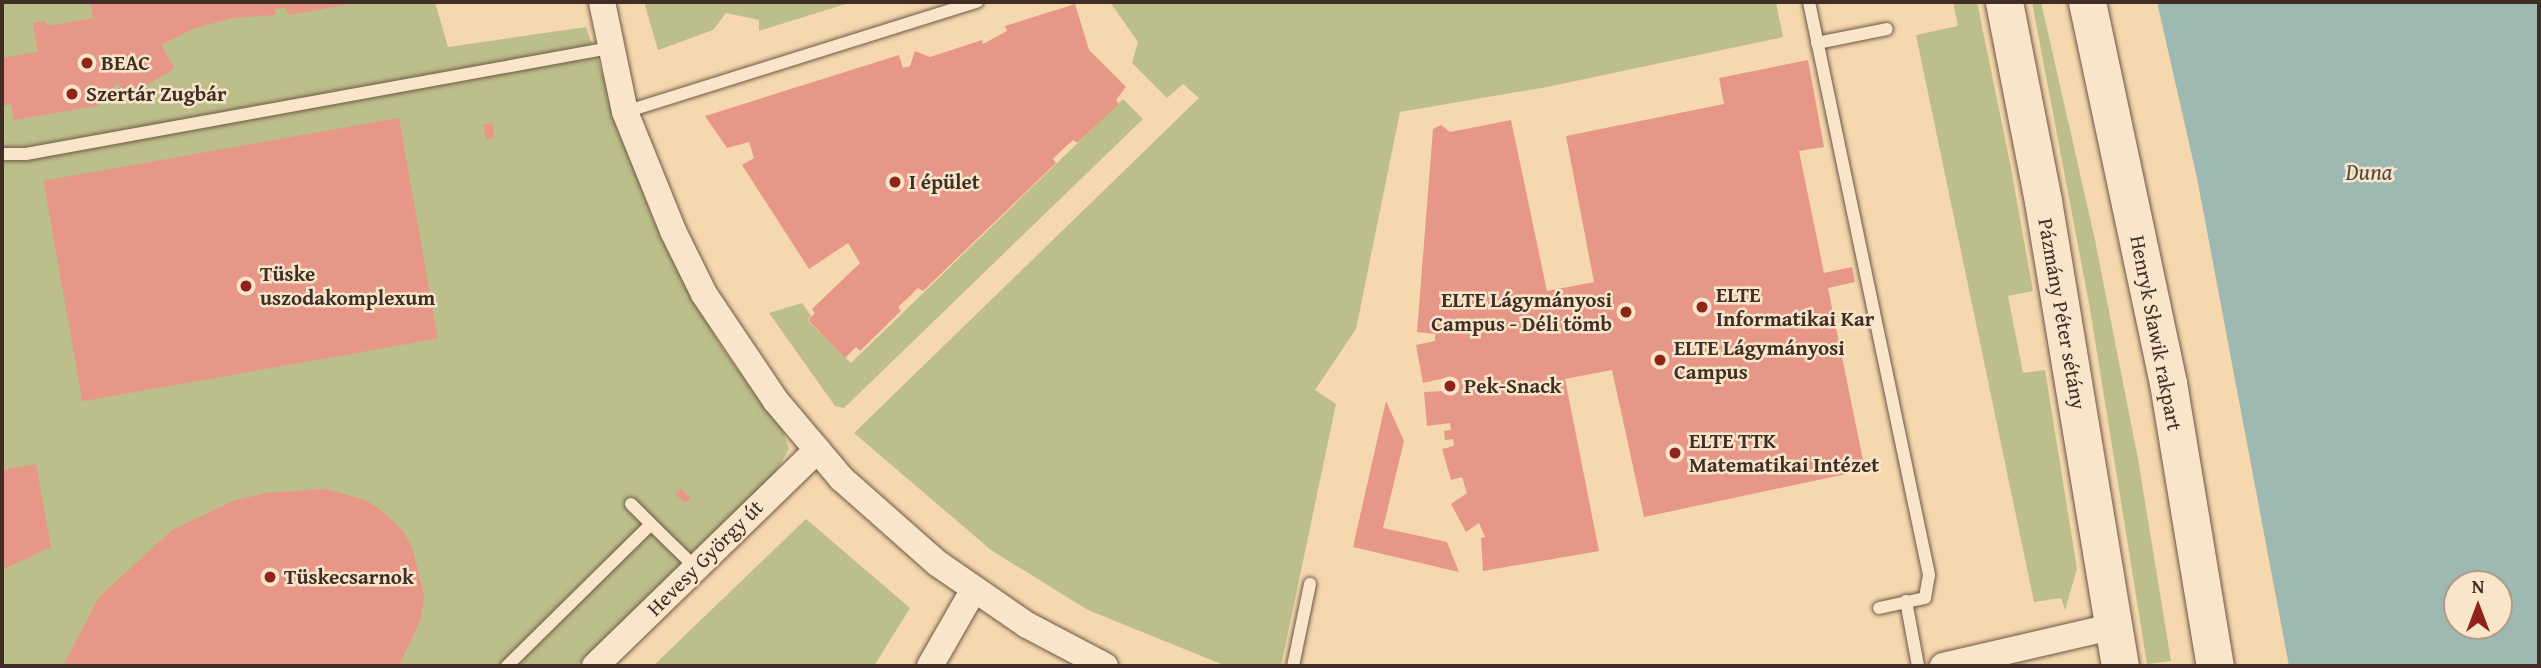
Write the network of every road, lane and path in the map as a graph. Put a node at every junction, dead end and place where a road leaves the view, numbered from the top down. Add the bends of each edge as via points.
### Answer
1 (602, 2) edge
2 (977, 2) edge
3 (1809, 2) edge
4 (2004, 2) edge
5 (2087, 2) edge
6 (1887, 29) dead end
7 (1817, 43) junction
8 (610, 48) junction
9 (625, 112) junction
10 (2, 154) edge
11 (817, 450) junction
12 (631, 504) dead end
13 (651, 524) junction
14 (696, 568) junction
15 (1310, 584) dead end
16 (973, 591) junction
17 (1906, 601) junction
18 (1879, 608) dead end
19 (2110, 627) junction
20 (507, 666) edge
21 (595, 666) edge
22 (930, 666) edge
23 (1105, 666) edge
24 (1293, 666) edge
25 (1918, 666) edge
26 (1943, 666) edge
27 (2109, 666) edge
28 (2120, 666) edge
29 (2216, 666) edge

1 - 8 street
2 - 9 lane
3 - 7 lane
4 - 19 street, Pázmány Péter sétány via 2073,373
5 - 29 street, Henryk Sławik rakpart via 2168,383
6 - 7 lane
7 - 17 lane via 1929,575 1925,598
8 - 9 street
8 - 10 lane via 26,154
9 - 11 street via 668,220 704,294 748,363
11 - 14 street, Hevesy György út
11 - 16 street via 882,515
12 - 13 lane
13 - 14 lane
13 - 20 lane
14 - 21 street, Hevesy György út
15 - 24 lane
16 - 22 street
16 - 23 street
17 - 18 lane
17 - 25 lane
19 - 26 street
19 - 27 street, Pázmány Péter sétány
19 - 28 street, Pázmány Péter sétány

